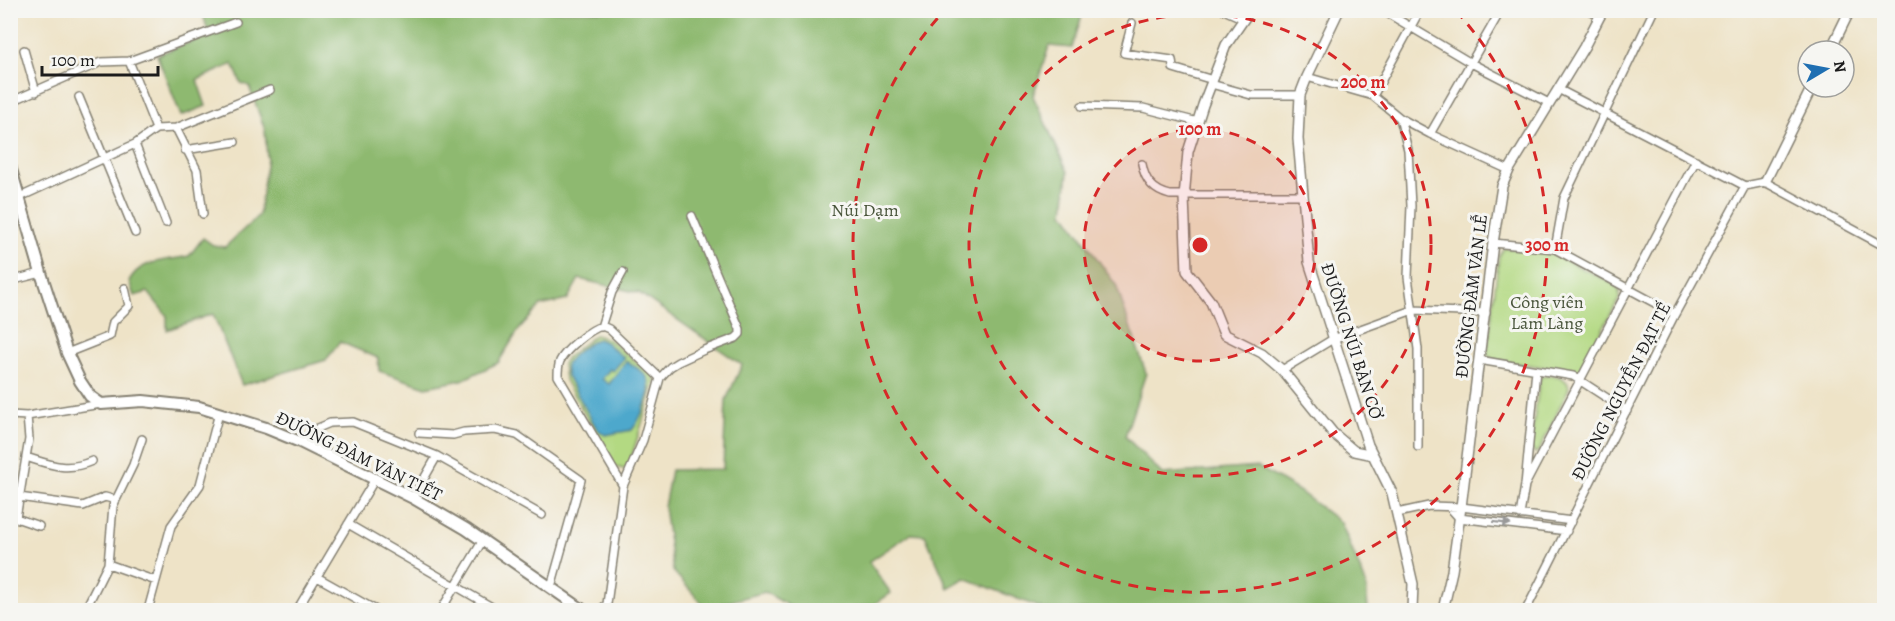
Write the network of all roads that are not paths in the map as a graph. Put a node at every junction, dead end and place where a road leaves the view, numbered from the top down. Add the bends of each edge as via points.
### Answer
1 (1224, 10) edge
2 (1339, 10) edge
3 (1382, 10) edge
4 (1420, 10) edge
5 (1501, 10) edge
6 (1590, 10) edge
7 (1654, 10) edge
8 (1850, 10) edge
9 (1602, 13) edge
10 (1247, 15) edge
11 (236, 22) dead end
12 (1132, 23) dead end
13 (1410, 28) junction
14 (1836, 39) edge
15 (24, 50) dead end
16 (129, 60) junction
17 (1471, 63) junction
18 (1307, 77) junction
19 (1212, 82) junction
20 (1558, 89) junction
21 (270, 90) dead end
22 (36, 92) junction
23 (1300, 95) junction
24 (1373, 96) junction
25 (79, 97) dead end
26 (1806, 99) edge
27 (10, 102) edge
28 (1549, 103) junction
29 (1082, 106) dead end
30 (1605, 114) junction
31 (1400, 118) junction
32 (1198, 122) junction
33 (176, 128) junction
34 (156, 129) junction
35 (1430, 134) junction
36 (235, 142) dead end
37 (135, 144) junction
38 (185, 150) junction
39 (104, 158) junction
40 (1696, 160) junction
41 (1142, 164) dead end
42 (10, 166) edge
43 (1509, 170) junction
44 (1765, 182) junction
45 (1745, 186) junction
46 (1184, 195) junction
47 (1303, 195) junction
48 (20, 197) junction
49 (204, 214) dead end
50 (692, 216) dead end
51 (166, 223) dead end
52 (135, 233) dead end
53 (1493, 243) junction
54 (1884, 246) edge
55 (1555, 249) junction
56 (41, 273) junction
57 (623, 273) dead end
58 (10, 281) edge
59 (125, 288) dead end
60 (1629, 289) junction
61 (1413, 309) junction
62 (1486, 313) junction
63 (1676, 314) junction
64 (601, 327) junction
65 (1333, 339) junction
66 (67, 353) junction
67 (1479, 360) junction
68 (1282, 370) junction
69 (1536, 370) junction
70 (660, 378) junction
71 (1578, 381) junction
72 (101, 404) junction
73 (1627, 411) junction
74 (219, 413) junction
75 (10, 416) edge
76 (27, 416) junction
77 (419, 434) dead end
78 (142, 439) dead end
79 (300, 442) junction
80 (1418, 447) dead end
81 (1373, 454) junction
82 (438, 456) junction
83 (26, 457) junction
84 (92, 461) dead end
85 (375, 479) junction
86 (1525, 485) junction
87 (623, 486) junction
88 (19, 497) junction
89 (413, 498) junction
90 (116, 500) junction
91 (1449, 507) junction
92 (1461, 507) junction
93 (1397, 513) junction
94 (1520, 514) junction
95 (542, 515) dead end
96 (1459, 518) junction
97 (1572, 521) junction
98 (348, 524) junction
99 (39, 526) dead end
100 (1567, 531) junction
101 (483, 540) junction
102 (108, 564) junction
103 (317, 577) junction
104 (156, 581) junction
105 (455, 585) junction
106 (551, 587) junction
107 (609, 607) edge
108 (86, 610) edge
109 (148, 610) edge
110 (297, 610) edge
111 (376, 610) edge
112 (441, 610) edge
113 (497, 610) edge
114 (584, 610) edge
115 (600, 610) edge
116 (1412, 610) edge
117 (1443, 610) edge
118 (1526, 610) edge

1 - 10 street
2 - 18 street, ĐƯỜNG NÚI BÀN CỜ
3 - 13 street
4 - 13 street
5 - 17 street
6 - 9 street
7 - 30 street
8 - 14 street
9 - 20 street, ĐƯỜNG ĐÀM VĂN LỄ
10 - 19 street via 1226,45
11 - 16 street
12 - 19 street via 1124,53 1172,60 1173,68
13 - 17 street
13 - 24 street
15 - 22 street
16 - 22 street via 101,62
16 - 34 street
17 - 28 street
17 - 35 street
18 - 23 street, ĐƯỜNG NÚI BÀN CỜ
18 - 24 street
19 - 23 street via 1251,95
19 - 32 street
20 - 28 street, ĐƯỜNG ĐÀM VĂN LỄ
20 - 30 street
21 - 33 street
22 - 27 street
23 - 47 street, ĐƯỜNG NÚI BÀN CỜ via 1298,138
24 - 31 street
25 - 39 street
26 - 44 street
28 - 43 street, ĐƯỜNG ĐÀM VĂN LỄ
29 - 32 street via 1143,108
30 - 40 street
30 - 55 street via 1564,198
31 - 35 street
31 - 61 street via 1408,150 1408,277
32 - 46 street via 1188,152
33 - 34 street
33 - 38 street
34 - 37 street
35 - 43 street
36 - 38 street
37 - 39 street
37 - 51 street
38 - 49 street via 197,170
39 - 48 street
39 - 52 street
40 - 45 street
40 - 60 street
41 - 46 street via 1153,188 1170,195
42 - 48 main road
43 - 53 street, ĐƯỜNG ĐÀM VĂN LỄ via 1502,186
44 - 45 street
44 - 54 street
45 - 63 street, ĐƯỜNG NGUYỄN ĐẠT TẾ
46 - 47 street
46 - 68 street via 1187,271 1210,302 1224,334 1262,353
47 - 65 street, ĐƯỜNG NÚI BÀN CỜ via 1309,262
48 - 56 main road
50 - 70 street via 740,334 670,367
53 - 55 street
53 - 62 street, ĐƯỜNG ĐÀM VĂN LỄ
55 - 60 street
56 - 58 street
56 - 66 main road
57 - 64 street via 612,292
59 - 66 street via 129,306 113,322 110,336
60 - 63 street
60 - 71 street
61 - 62 street
61 - 65 street
61 - 80 street via 1418,349
62 - 67 street, ĐƯỜNG ĐÀM VĂN LỄ
63 - 73 street, ĐƯỜNG NGUYỄN ĐẠT TẾ
64 - 70 street via 609,329
64 - 87 street via 564,355 558,365 558,376
65 - 68 street
65 - 81 street, ĐƯỜNG NÚI BÀN CỜ
66 - 72 main road via 80,381
67 - 69 street
67 - 92 street, ĐƯỜNG ĐÀM VĂN LỄ
68 - 81 street via 1333,433 1354,452
69 - 71 street via 1573,376
69 - 86 street
70 - 87 street via 643,440
71 - 73 street
71 - 86 street
72 - 74 main road, ĐƯỜNG ĐÀM VĂN TIẾT via 143,401
72 - 76 street
73 - 97 street, ĐƯỜNG NGUYỄN ĐẠT TẾ
74 - 79 main road, ĐƯỜNG ĐÀM VĂN TIẾT
74 - 104 street via 200,485 171,526
75 - 76 street
76 - 83 street
77 - 106 street via 495,430 517,435 581,480
78 - 90 street
79 - 82 street via 330,423 353,422
79 - 85 main road, ĐƯỜNG ĐÀM VĂN TIẾT
81 - 93 street, ĐƯỜNG NÚI BÀN CỜ
82 - 89 street
82 - 95 street
83 - 84 street via 66,468
83 - 88 street
85 - 89 main road, ĐƯỜNG ĐÀM VĂN TIẾT
85 - 98 street
86 - 94 street
87 - 107 street
88 - 90 street via 83,506 105,497
88 - 99 street via 16,518
89 - 101 main road, ĐƯỜNG ĐÀM VĂN TIẾT
90 - 102 street
91 - 92 street
91 - 93 street via 1429,506
91 - 96 street
92 - 94 street
92 - 96 street, ĐƯỜNG ĐÀM VĂN LỄ
93 - 116 street, ĐƯỜNG NÚI BÀN CỜ via 1413,584
94 - 97 street
96 -> 100 street
96 - 117 street, ĐƯỜNG ĐÀM VĂN LỄ
97 - 100 street, ĐƯỜNG NGUYỄN ĐẠT TẾ
98 - 103 street
98 - 105 street
100 - 118 street, ĐƯỜNG NGUYỄN ĐẠT TẾ
101 - 105 street
101 - 106 main road, ĐƯỜNG ĐÀM VĂN TIẾT
102 - 104 street
102 - 108 street
103 - 110 street
103 - 111 street
104 - 109 street
105 - 112 street
105 - 113 street
106 - 114 main road, ĐƯỜNG ĐÀM VĂN TIẾT
107 - 115 street

